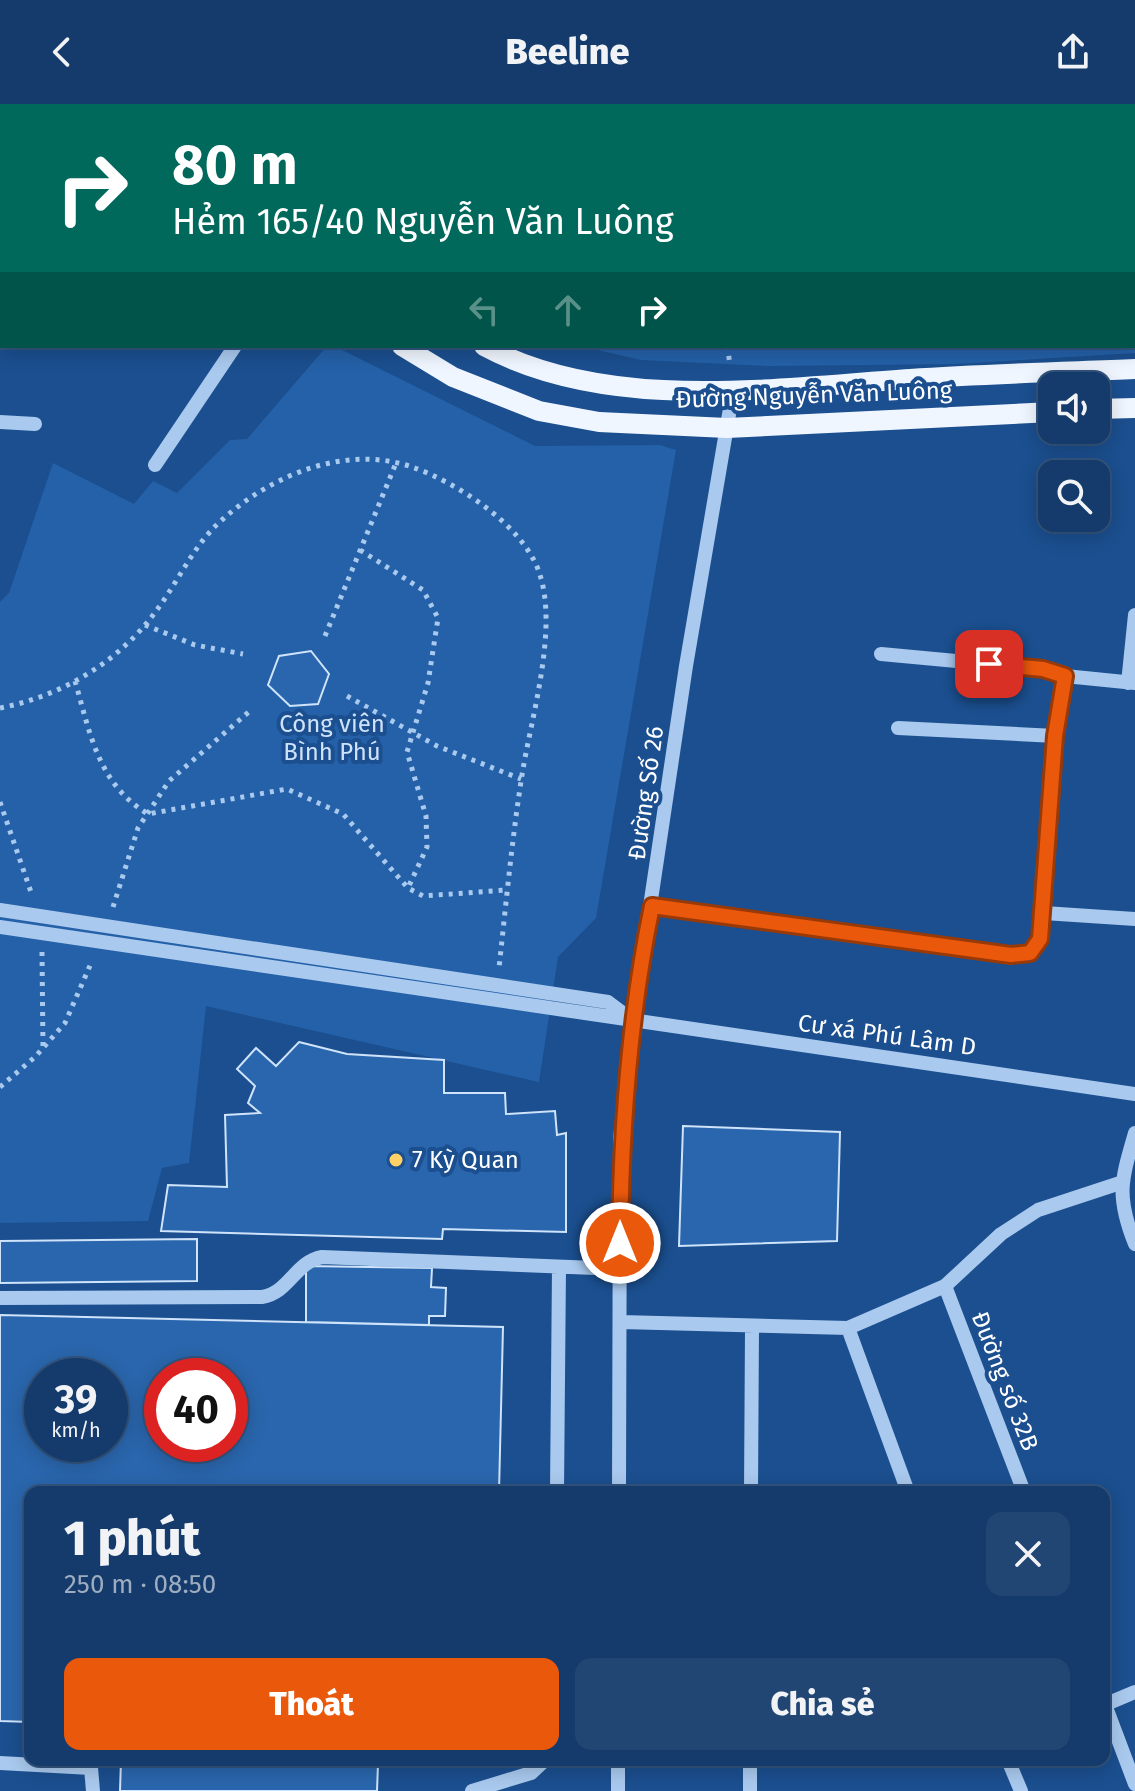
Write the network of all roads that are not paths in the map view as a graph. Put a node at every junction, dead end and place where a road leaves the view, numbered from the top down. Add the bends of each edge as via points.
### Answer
1 (234, 348) edge
2 (405, 348) edge
3 (489, 348) edge
4 (1135, 369) edge
5 (733, 391) junction
6 (1135, 408) edge
7 (1110, 409) edge
8 (1038, 413) edge
9 (0, 422) edge
10 (35, 424) dead end
11 (727, 428) junction
12 (155, 465) dead end
13 (1135, 615) edge
14 (881, 654) dead end
15 (1065, 676) junction
16 (1132, 683) edge
17 (898, 728) dead end
18 (1055, 736) junction
19 (652, 906) junction
20 (0, 910) edge
21 (1044, 913) junction
22 (1135, 919) edge
23 (0, 927) edge
24 (633, 1020) junction
25 (1135, 1094) edge
26 (1135, 1133) edge
27 (1120, 1183) junction
28 (1135, 1244) edge
29 (559, 1267) junction
30 (620, 1269) junction
31 (945, 1286) junction
32 (0, 1298) edge
33 (621, 1322) junction
34 (752, 1328) junction
35 (848, 1328) junction
36 (557, 1486) edge
37 (619, 1486) edge
38 (751, 1486) edge
39 (906, 1486) edge
40 (1022, 1486) edge
41 (1135, 1692) edge
42 (1110, 1702) edge
43 (1110, 1719) edge
44 (0, 1763) edge
45 (24, 1764) edge
46 (55, 1766) edge
47 (539, 1766) edge
48 (618, 1766) edge
49 (750, 1766) edge
50 (1011, 1766) edge
51 (1135, 1784) edge
52 (93, 1791) edge
53 (472, 1791) edge
54 (618, 1791) edge
55 (750, 1791) edge
56 (1021, 1791) edge

1 - 12 street
2 - 11 main road, Đường Nguyễn Văn Luông via 453,377 539,411 599,422
3 - 5 main road, Đường Nguyễn Văn Luông via 566,378
4 - 5 main road, Đường Nguyễn Văn Luông
5 - 11 street, Đường Số 26
6 - 7 main road
8 - 11 main road, Đường Nguyễn Văn Luông
9 - 10 street
11 - 19 street, Đường Số 26
13 - 16 street
14 - 15 street via 1043,669
15 - 16 street
15 - 18 street
17 - 18 street
18 - 21 street
19 - 21 street via 1011,955 1030,953 1040,939
19 - 24 street, Đường Số 26
20 - 24 street via 608,1002
21 - 22 street
23 - 24 street, Cư xá Phú Lâm D
24 - 25 street, Cư xá Phú Lâm D
24 - 30 street, Đường Số 26 via 620,1139
26 - 27 street
27 - 28 street
27 - 31 street via 1038,1210 1001,1234
29 - 30 street
29 - 32 street via 322,1257 304,1263 270,1296
29 - 36 street
30 - 33 street, Đường Số 26
31 - 35 street
31 - 40 street, Đường số 32B
33 - 34 street
33 - 37 street, Đường Số 26
34 - 35 street
34 - 38 street
35 - 39 street
41 - 42 street
43 - 51 street
44 - 45 street
46 - 52 street via 91,1768
47 - 53 street
48 - 54 street
49 - 55 street
50 - 56 street

